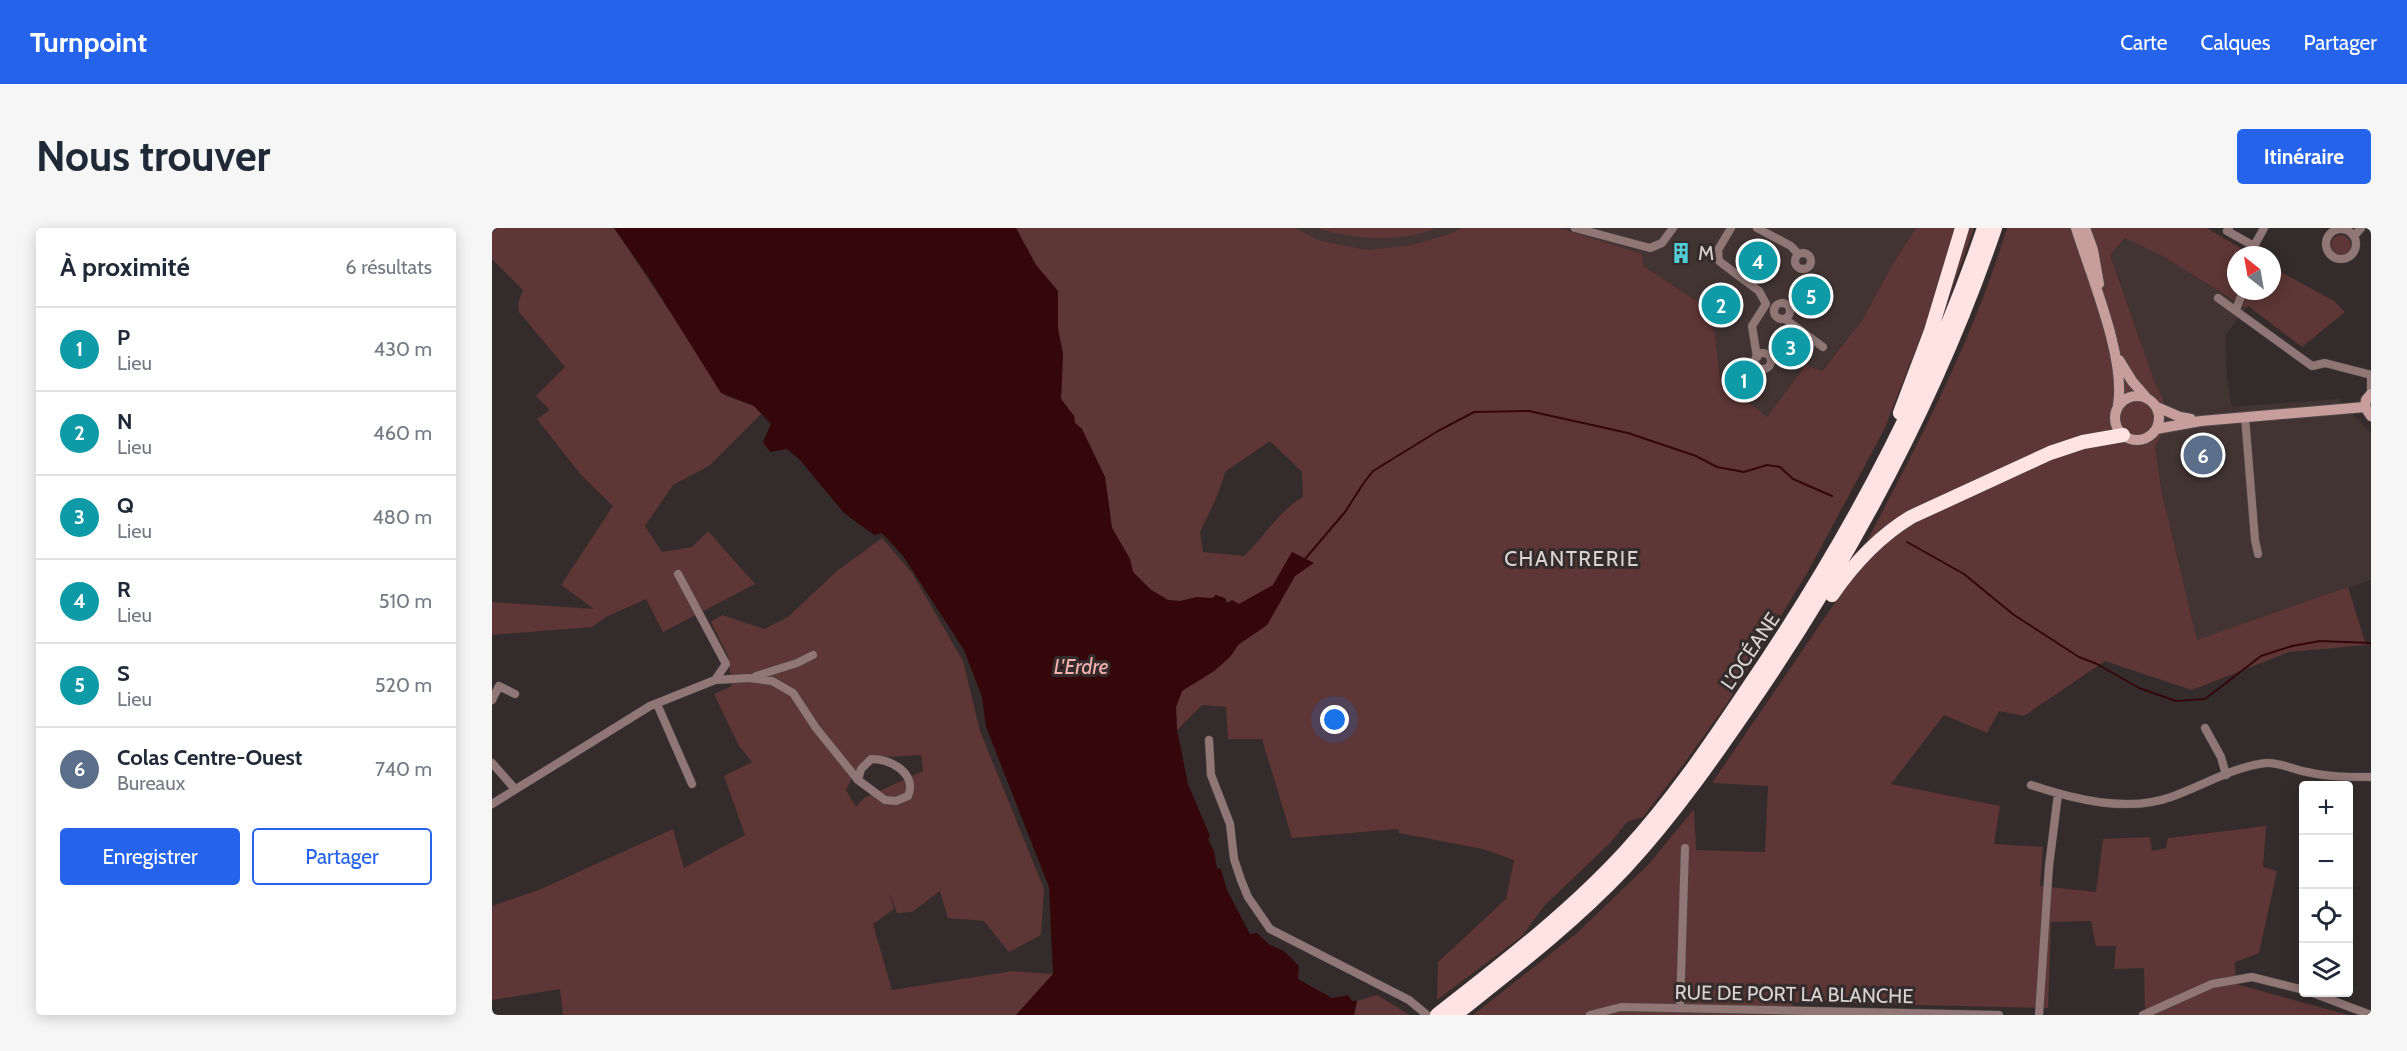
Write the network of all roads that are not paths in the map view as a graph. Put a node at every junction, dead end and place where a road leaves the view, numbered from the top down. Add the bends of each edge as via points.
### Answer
1 (1575, 228) edge
2 (1731, 228) edge
3 (1757, 228) edge
4 (1962, 228) edge
5 (1984, 228) edge
6 (1995, 228) edge
7 (2076, 228) edge
8 (2085, 228) edge
9 (2229, 228) edge
10 (2264, 228) edge
11 (2361, 228) edge
12 (1671, 231) edge
13 (2354, 236) dead end
14 (2247, 246) edge
15 (2255, 246) edge
16 (1798, 254) dead end
17 (2218, 298) dead end
18 (2239, 300) edge
19 (1766, 304) junction
20 (1775, 307) junction
21 (2236, 310) junction
22 (2103, 314) junction
23 (1785, 319) junction
24 (1823, 347) dead end
25 (2116, 354) junction
26 (1756, 357) dead end
27 (2371, 376) edge
28 (2371, 394) edge
29 (2145, 396) junction
30 (2118, 405) junction
31 (2157, 406) junction
32 (2368, 412) edge
33 (2245, 417) junction
34 (2200, 421) junction
35 (2156, 429) junction
36 (2123, 435) junction
37 (1886, 460) junction
38 (2258, 554) dead end
39 (678, 574) dead end
40 (1802, 628) junction
41 (813, 655) dead end
42 (749, 678) junction
43 (715, 680) junction
44 (515, 694) dead end
45 (492, 700) edge
46 (657, 704) junction
47 (2205, 728) dead end
48 (1209, 740) dead end
49 (492, 763) edge
50 (2226, 775) junction
51 (2371, 777) edge
52 (858, 780) junction
53 (692, 784) dead end
54 (2031, 785) dead end
55 (515, 789) junction
56 (2058, 794) junction
57 (492, 804) edge
58 (1685, 848) dead end
59 (1483, 986) junction
60 (2299, 989) edge
61 (2321, 997) edge
62 (1680, 1007) junction
63 (1427, 1015) edge
64 (1437, 1015) edge
65 (1455, 1015) edge
66 (1590, 1015) edge
67 (1999, 1015) edge
68 (2039, 1015) edge
69 (2143, 1015) edge
70 (2371, 1015) edge

1 - 12 street via 1650,248 1662,243
2 - 19 street via 1718,250 1719,261 1759,291
3 - 16 street via 1791,246
4 - 37 highway via 1921,363 1887,442
5 - 37 highway, L’OCÉANE via 1943,337
6 - 40 highway, L’OCÉANE via 1966,309 1915,425 1857,537
7 - 22 street
8 - 22 street via 2095,260
9 - 14 street
10 - 15 street
11 - 13 street
17 - 21 street
18 - 21 street
19 - 20 street
19 - 26 street via 1752,326
20 - 23 street via 1776,316
20 - 23 street via 1782,303 1789,306 1790,313
21 - 27 street via 2312,366 2325,363
22 - 25 street
23 - 24 street
25 - 29 street
25 - 30 street
27 - 28 street
28 - 32 street via 2366,400
29 - 30 street via 2130,396
29 - 31 street
30 - 36 street via 2115,420
31 - 34 street
31 - 35 street via 2160,417
32 - 33 street
33 - 34 street
33 - 38 street
34 - 35 street
35 - 36 street via 2142,440
36 - 40 highway via 2050,453 1911,517 1866,552 1817,617
37 - 59 highway, L’OCÉANE via 1802,608 1665,806 1588,890
39 - 43 street via 726,664
40 - 59 highway, L’OCÉANE via 1660,829 1587,905
41 - 42 street
42 - 43 street
42 - 52 street via 772,681 793,693
43 - 46 street
44 - 45 street via 499,686
46 - 53 street
46 - 55 street
47 - 50 street
48 - 63 street via 1211,775 1230,824 1234,859 1248,897 1270,929 1409,1000
49 - 55 street
50 - 51 street via 2267,763 2330,776
50 - 56 street via 2168,798 2138,804
52 - 52 street via 885,800 896,801 908,796 912,789 899,766 884,758 871,759 861,769
54 - 56 street
55 - 57 street
56 - 68 street
58 - 62 street
59 - 64 highway, L’OCÉANE
59 - 65 highway, L’OCÉANE
60 - 69 street via 2252,977 2212,984
61 - 70 street
62 - 66 street, RUE DE PORT LA BLANCHE via 1622,1007
62 - 67 street, RUE DE PORT LA BLANCHE

